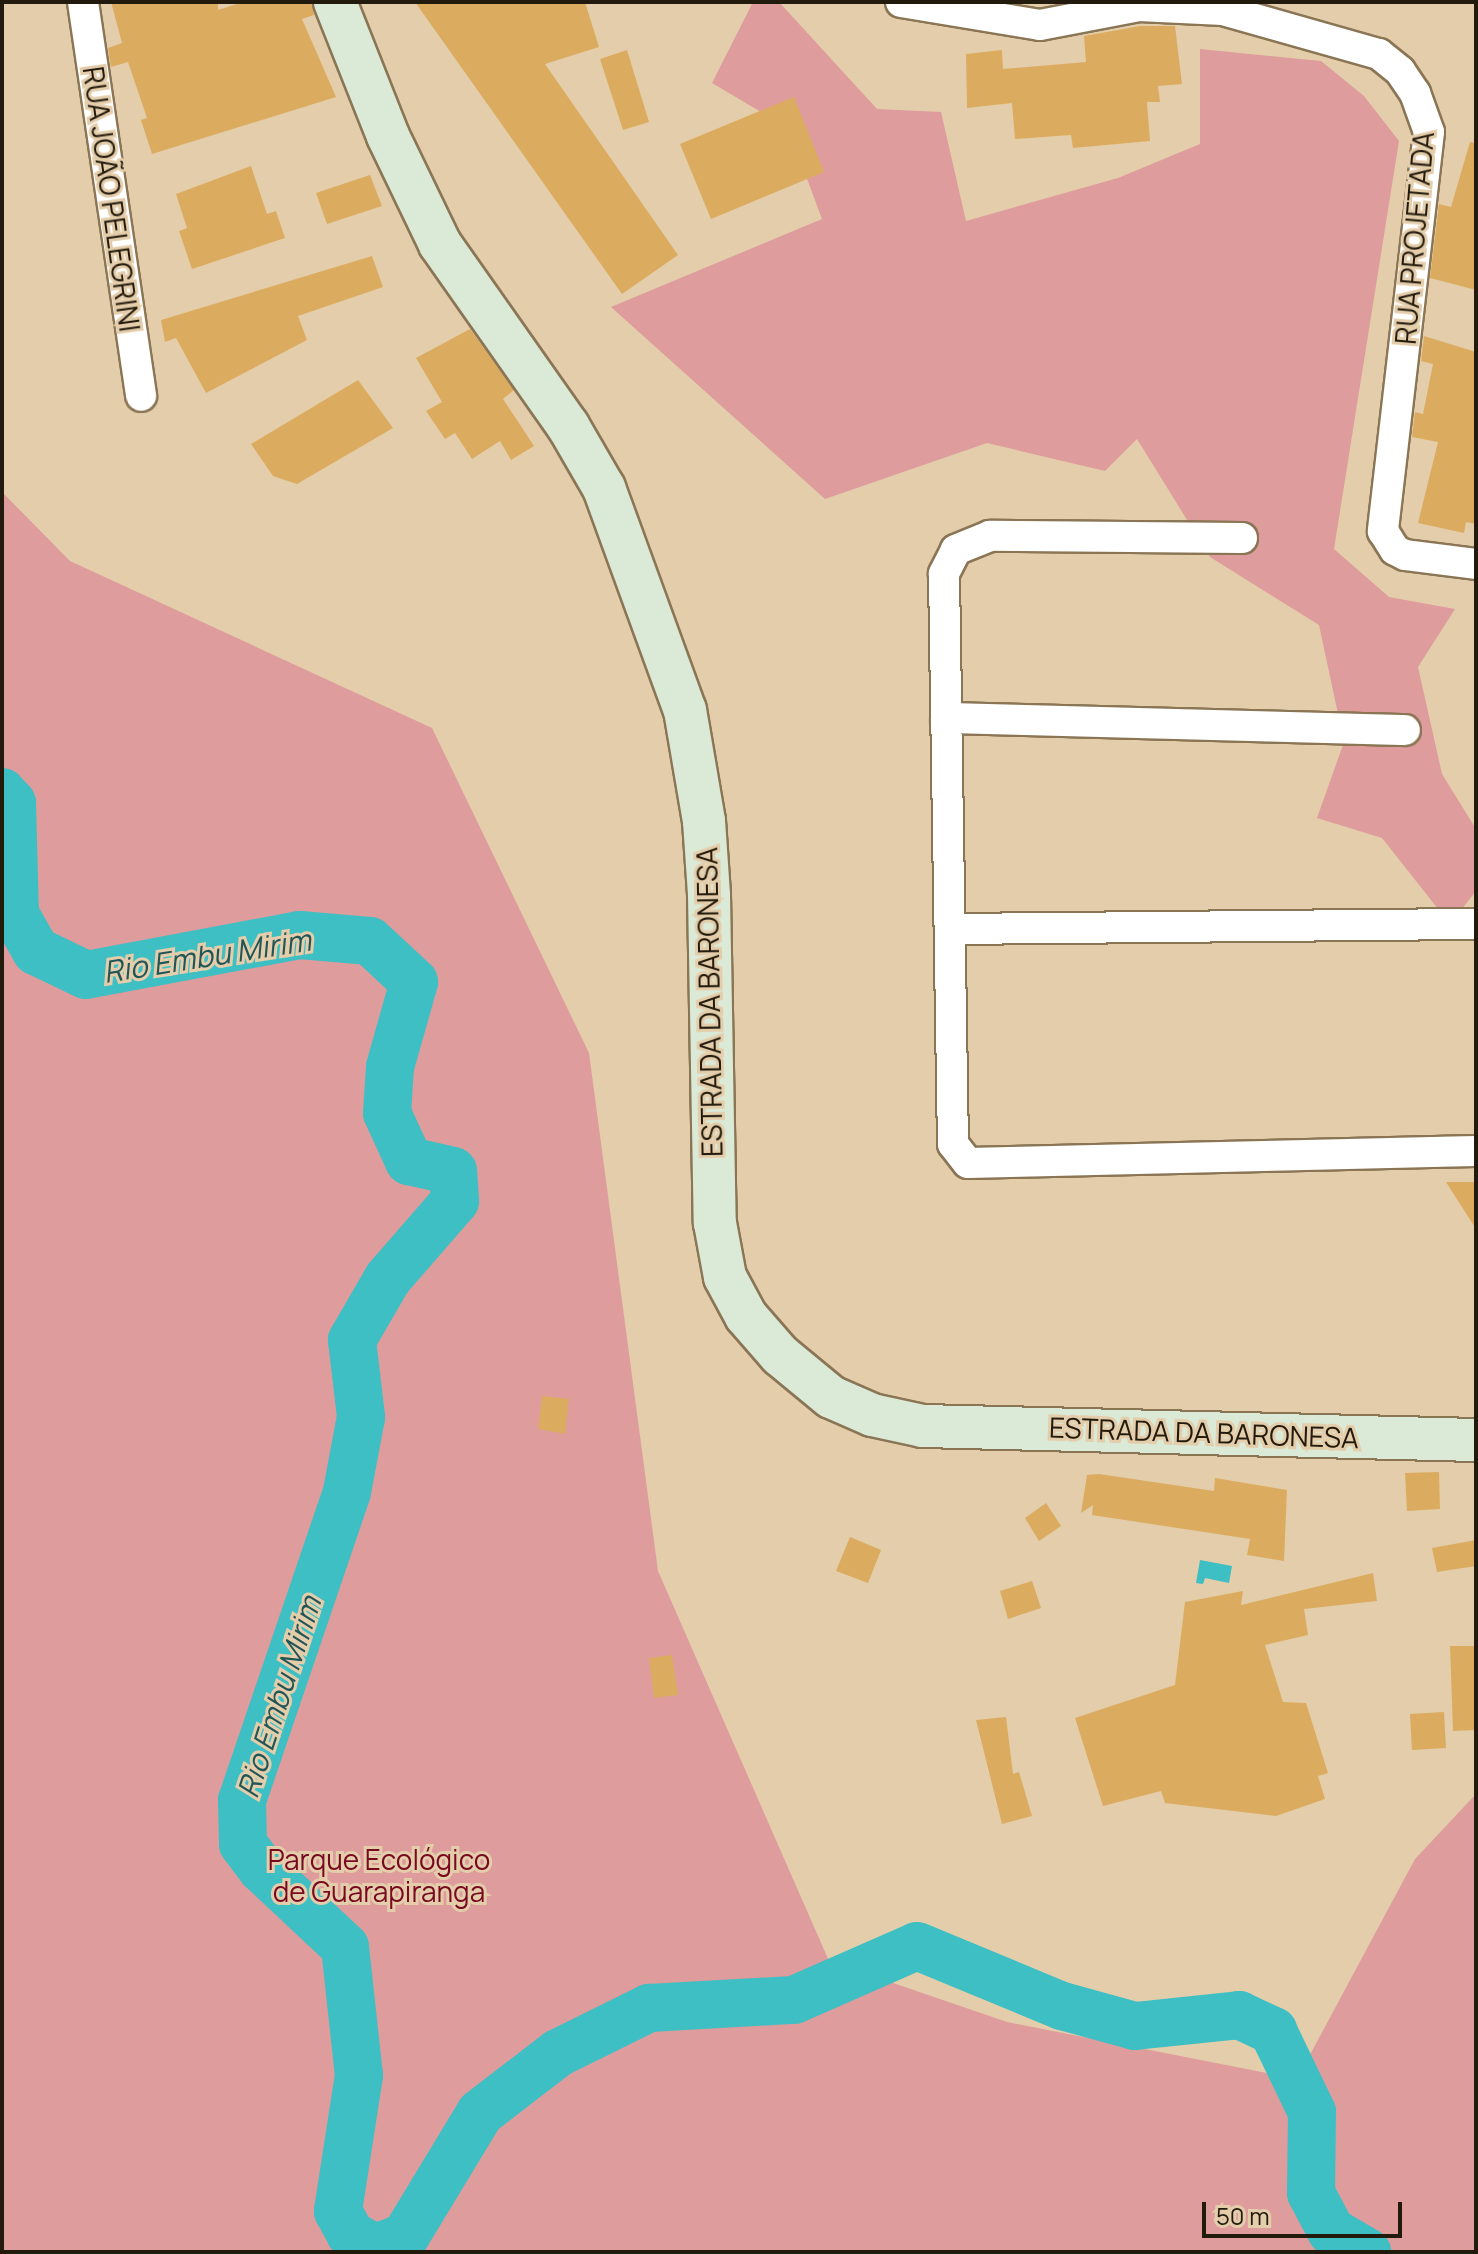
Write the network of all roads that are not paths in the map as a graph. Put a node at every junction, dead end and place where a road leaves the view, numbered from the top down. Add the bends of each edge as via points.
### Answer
1 (83, 2) edge
2 (335, 2) edge
3 (901, 2) edge
4 (141, 396) dead end
5 (1242, 538) dead end
6 (1476, 564) edge
7 (946, 718) junction
8 (1405, 730) dead end
9 (1473, 924) dead end
10 (950, 929) junction
11 (1476, 1151) edge
12 (1476, 1440) edge

1 - 4 street, RUA JOÃO PELEGRINI
2 - 12 main road, ESTRADA DA BARONESA via 388,136 440,244 568,426 604,488 685,710 704,821 709,895 715,1223 725,1277 746,1316 780,1355 831,1397 872,1415 923,1426
3 - 6 street, RUA PROJETADA via 1040,25 1139,6 1223,10 1379,54 1400,71 1415,93 1429,132 1383,531 1405,555
5 - 7 street via 990,536 956,550 944,574
7 - 8 street
7 - 10 street
9 - 10 street
10 - 11 street via 953,1144 968,1163

